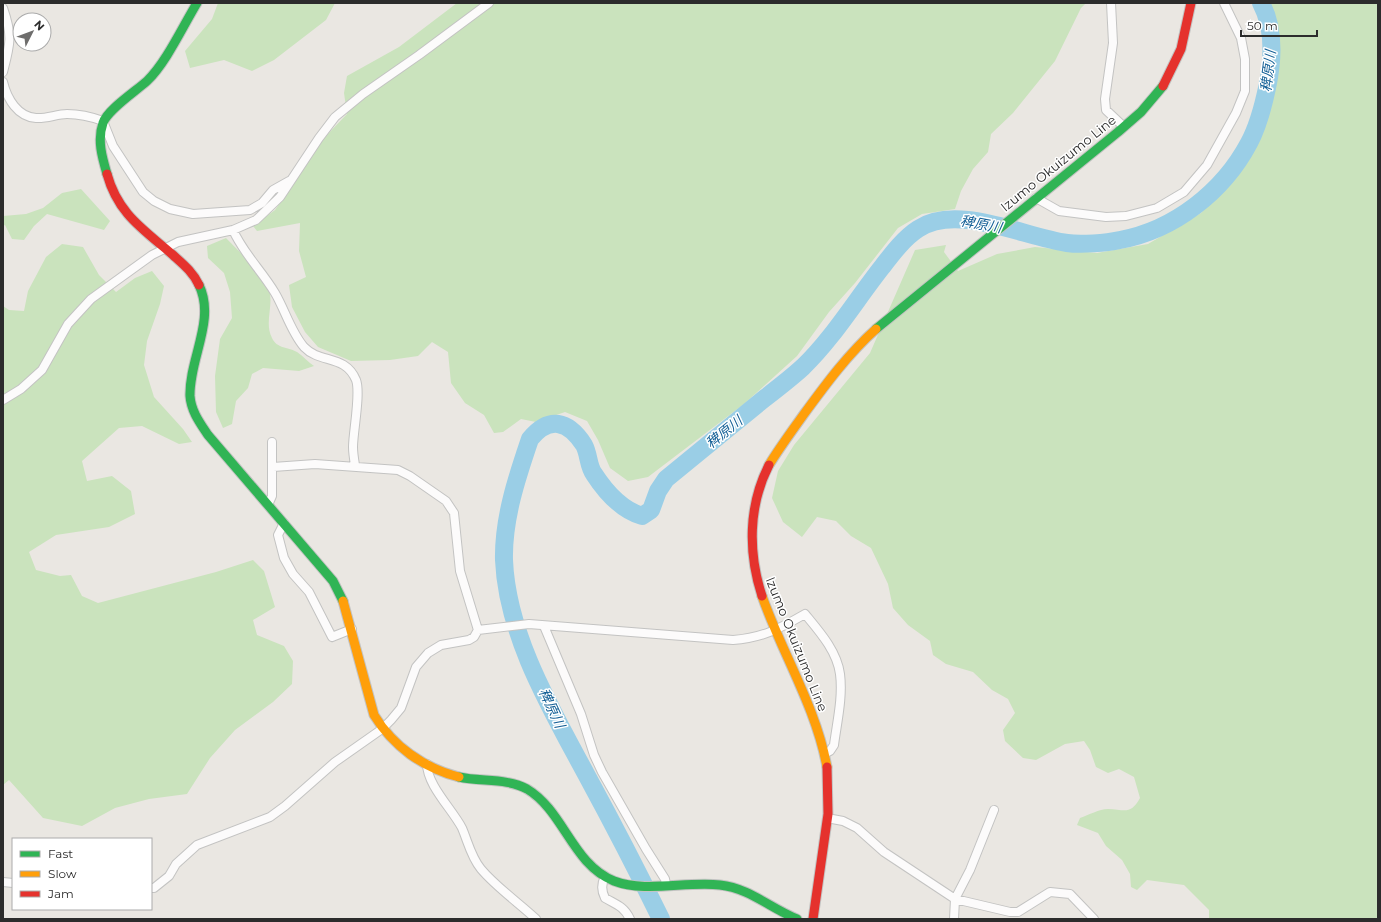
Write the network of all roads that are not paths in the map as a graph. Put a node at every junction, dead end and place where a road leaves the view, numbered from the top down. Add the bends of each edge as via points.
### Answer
1 (197, 3) edge
2 (489, 3) edge
3 (1111, 3) edge
4 (1191, 3) edge
5 (1224, 3) edge
6 (3, 8) edge
7 (3, 72) edge
8 (3, 82) edge
9 (103, 121) junction
10 (1124, 126) junction
11 (291, 180) junction
12 (1036, 198) junction
13 (233, 230) junction
14 (164, 249) junction
15 (3, 400) edge
16 (272, 442) dead end
17 (355, 465) junction
18 (273, 467) junction
19 (268, 506) junction
20 (284, 523) junction
21 (544, 626) junction
22 (352, 629) junction
23 (478, 630) junction
24 (775, 630) junction
25 (383, 731) junction
26 (824, 754) junction
27 (427, 764) junction
28 (994, 810) dead end
29 (827, 818) junction
30 (605, 877) junction
31 (666, 884) junction
32 (152, 888) edge
33 (955, 899) junction
34 (536, 919) edge
35 (630, 919) edge
36 (797, 919) edge
37 (812, 919) edge
38 (954, 919) edge
39 (1094, 919) edge

1 - 9 street via 148,80
2 - 11 street via 335,117
3 - 10 street via 1113,43 1105,99 1106,110
4 - 10 street, Izumo Okuizumo Line via 1188,30 1178,61 1158,93
5 - 12 street via 1241,38 1246,59 1245,91 1236,113 1207,164 1184,192 1157,208 1126,216 1106,217 1060,211
6 - 7 street via 9,23 11,42
8 - 9 street via 12,104 25,116 37,118 66,114
9 - 11 street via 113,146 143,192 170,209 193,214 250,210 262,203 273,190
9 - 14 street via 99,138 112,193 126,214
10 - 12 street, Izumo Okuizumo Line
11 - 13 street via 268,210 256,220
12 - 24 street, Izumo Okuizumo Line via 904,304 859,344 826,383 782,445 761,482 750,535 754,566
13 - 14 street via 178,242
13 - 17 street via 240,245 276,294 304,347 351,370 357,382 353,448
14 - 15 street via 112,283 82,307 60,336 42,370 21,389
14 - 19 street via 196,278 203,294 205,315 194,361 190,397 195,415 208,435
16 - 18 street
17 - 18 street
17 - 23 street via 398,470 446,501 454,513 460,571
18 - 19 street via 272,496
19 - 20 street
20 - 22 street via 333,581 343,600
20 - 22 street via 278,535 284,558 293,574 309,592 332,637
21 - 23 street via 529,624
21 - 24 street via 733,640 752,639
21 - 31 street via 581,714 594,755
22 - 25 street via 374,715
23 - 25 street via 469,640 442,645 428,653 416,667 401,708
24 - 26 street, Izumo Okuizumo Line via 814,723
24 - 26 street via 805,614 823,636 833,654 840,673 841,693 834,745
25 - 27 street via 393,742
25 - 32 street via 335,762 270,817 197,845 176,864 169,876
26 - 29 street, Izumo Okuizumo Line via 830,785
27 - 30 street via 449,774 469,779 508,782 527,790 541,800 585,858
27 - 34 street via 433,784 459,823 472,855 481,869
28 - 33 street via 970,870
29 - 33 street via 857,828 884,852
29 - 37 street, Izumo Okuizumo Line
30 - 31 street via 626,883
30 - 35 street via 602,883 604,898 618,904
31 - 36 street via 720,885 744,890 785,915
33 - 38 street
33 - 39 street via 1018,912 1050,892 1070,894

